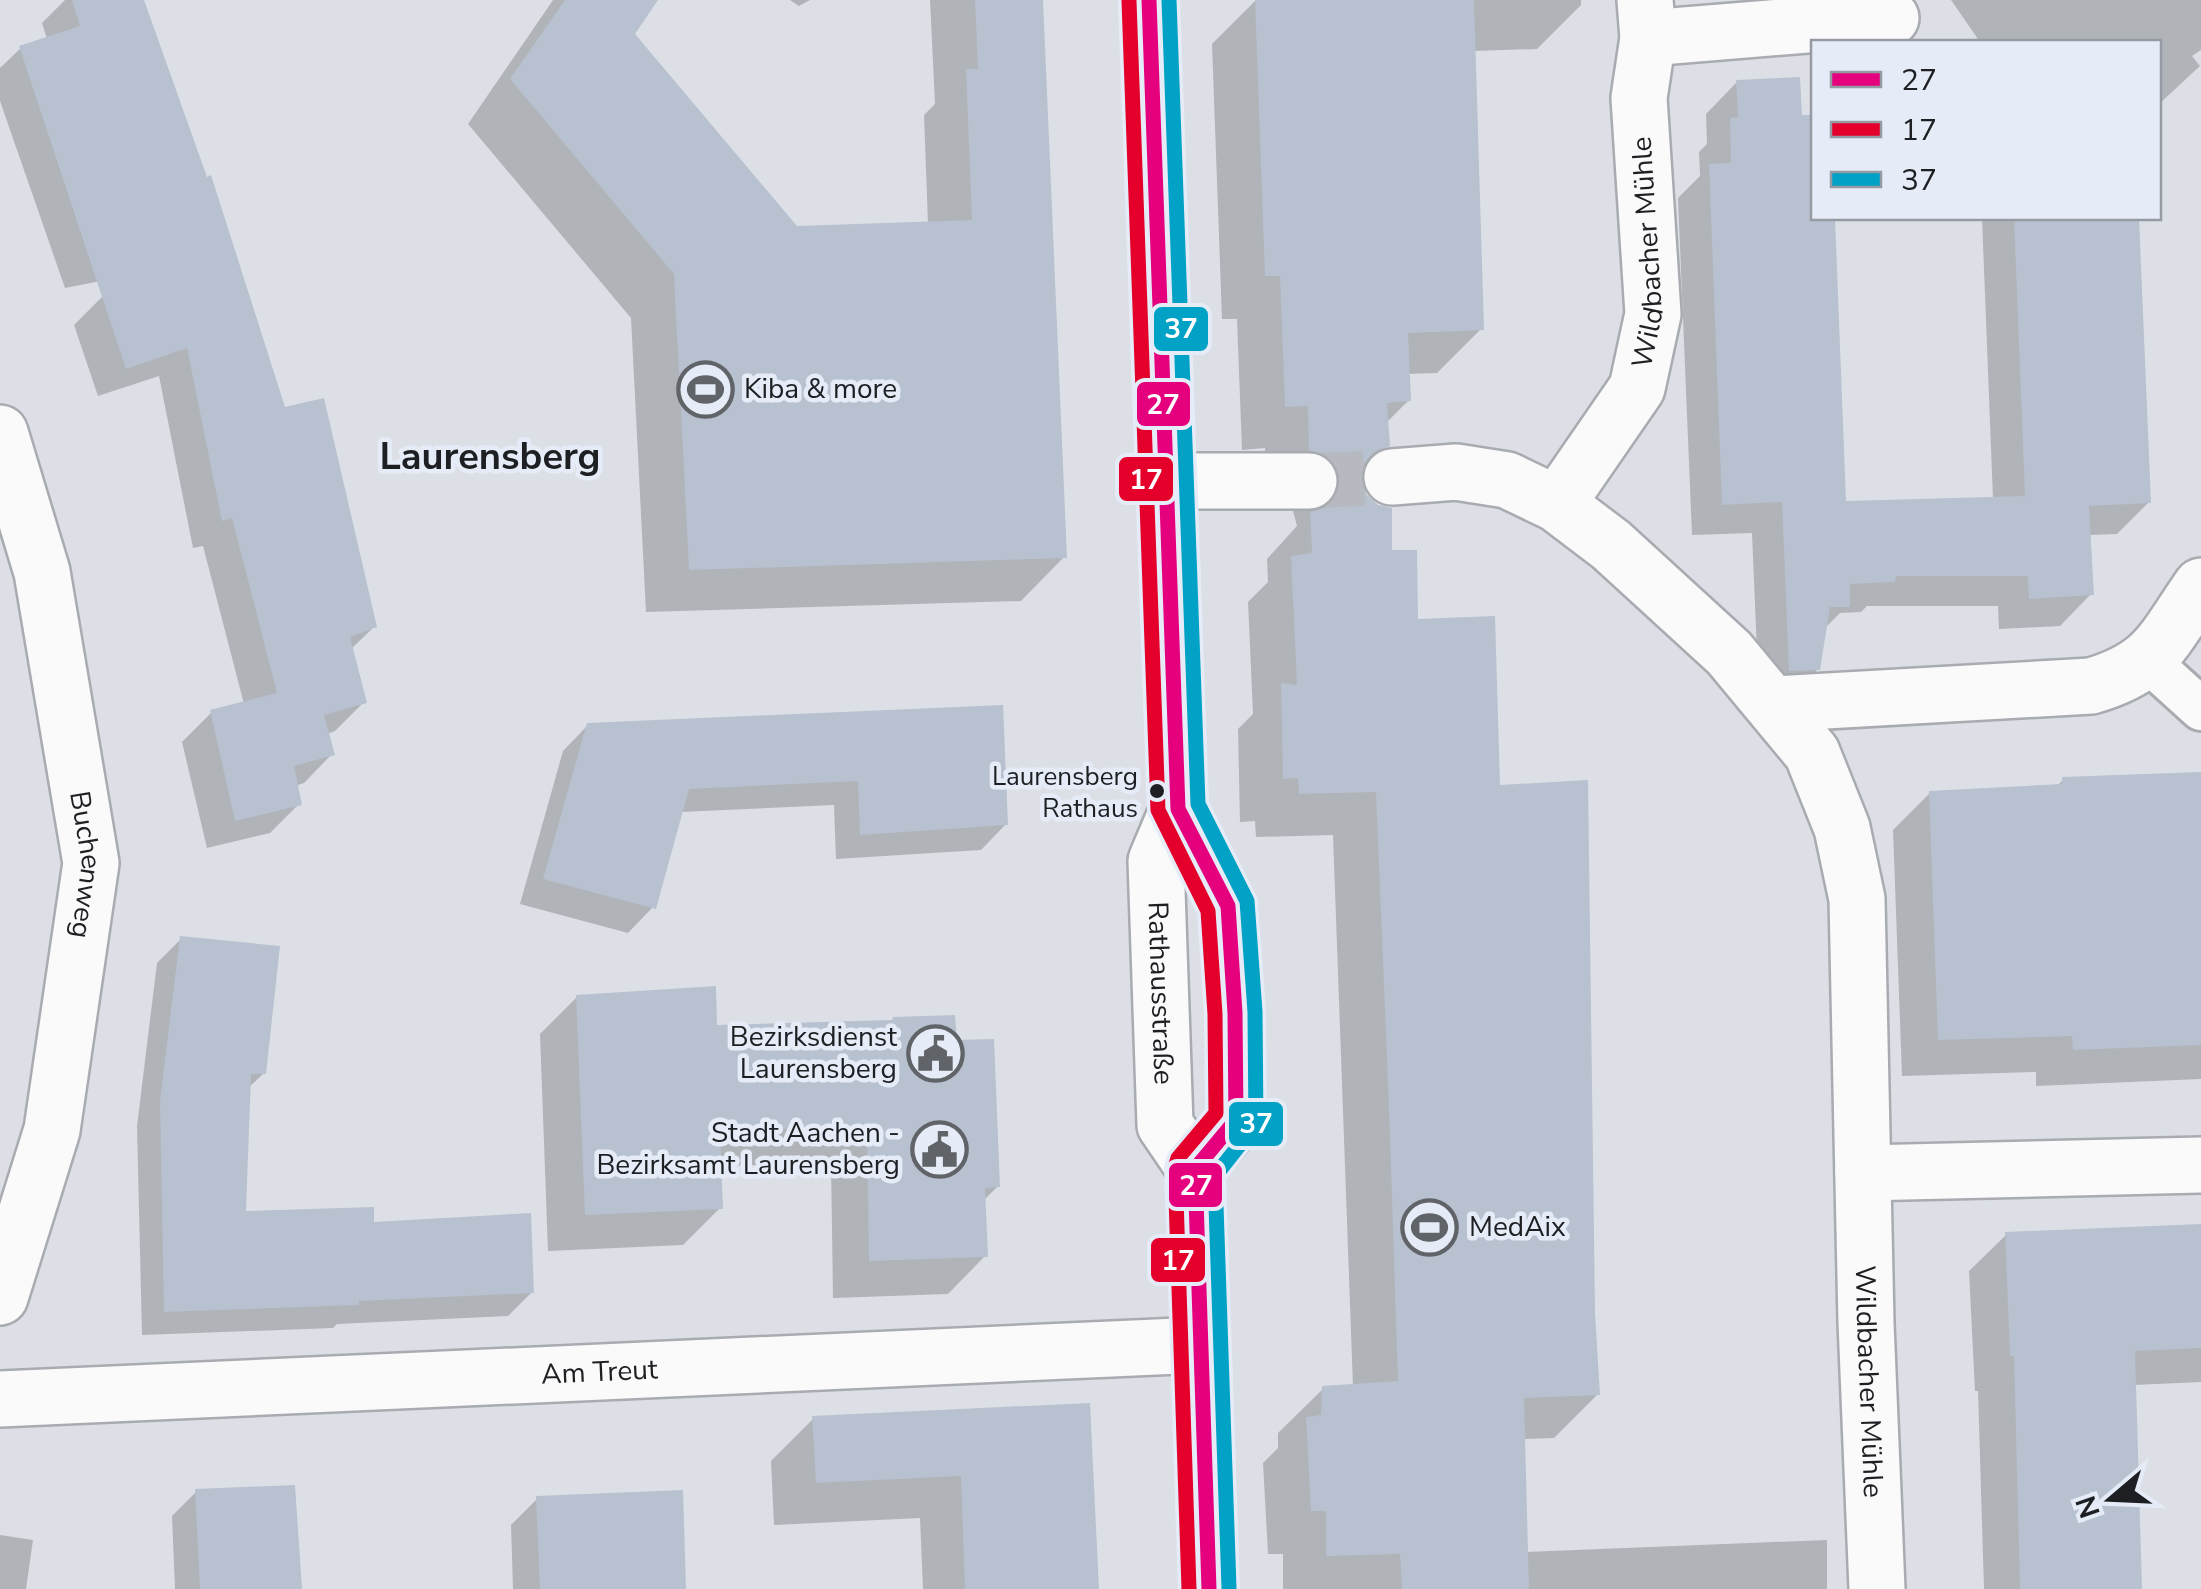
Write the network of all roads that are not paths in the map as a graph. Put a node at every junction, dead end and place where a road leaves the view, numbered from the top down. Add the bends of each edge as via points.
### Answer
1 (1149, 0) edge
2 (1891, 18) dead end
3 (1647, 19) edge
4 (0, 433) edge
5 (1392, 477) tunnel mouth
6 (1168, 481) junction
7 (1309, 481) tunnel mouth
8 (1557, 504) junction
9 (2201, 586) edge
10 (2148, 661) junction
11 (1774, 704) junction
12 (2201, 709) edge
13 (1178, 809) junction
14 (2201, 1165) edge
15 (1194, 1170) junction
16 (1863, 1174) junction
17 (0, 1298) edge
18 (1201, 1344) junction
19 (0, 1399) edge
20 (1209, 1589) edge
21 (1877, 1589) edge

1 - 6 street, Rathausstraße
2 - 3 street, Wildbacher Mühle
3 - 8 street, Wildbacher Mühle via 1639,98 1652,314 1636,388
4 - 17 street, Buchenweg via 42,572 91,863 52,1130
5 - 8 street, Wildbacher Mühle via 1456,472 1507,480
6 - 7 street
6 - 13 street, Rathausstraße
8 - 11 street, Wildbacher Mühle via 1716,641
9 - 10 street
10 - 11 street via 2124,677 2091,686
10 - 12 lane
11 - 16 street, Wildbacher Mühle via 1812,753 1842,828 1857,899
13 - 15 street, Rathausstraße via 1156,861 1165,1124
13 - 15 street, Rathausstraße via 1228,906 1234,1013 1236,1120
14 - 16 street
15 - 18 street, Rathausstraße
16 - 21 street, Wildbacher Mühle
18 - 19 street, Am Treut
18 - 20 street, Rathausstraße

